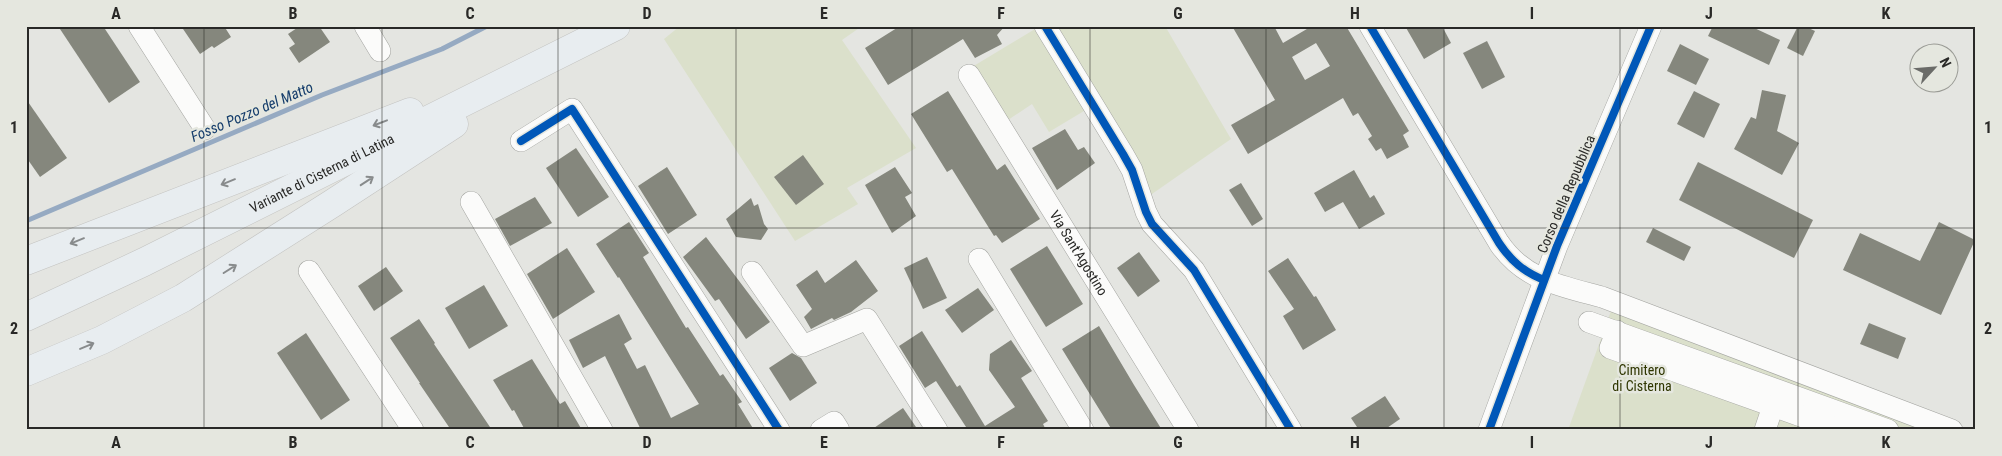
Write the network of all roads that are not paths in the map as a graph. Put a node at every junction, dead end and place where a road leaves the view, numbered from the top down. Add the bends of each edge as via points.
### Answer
1 (139, 26) edge
2 (365, 26) edge
3 (616, 26) edge
4 (1045, 26) edge
5 (1370, 26) edge
6 (1651, 26) edge
7 (380, 51) dead end
8 (556, 56) junction
9 (969, 75) dead end
10 (205, 128) dead end
11 (521, 142) dead end
12 (471, 202) dead end
13 (979, 259) dead end
14 (26, 261) edge
15 (309, 271) dead end
16 (752, 272) dead end
17 (1544, 280) junction
18 (26, 317) edge
19 (1589, 322) dead end
20 (1617, 331) junction
21 (60, 358) junction
22 (26, 372) edge
23 (26, 389) edge
24 (1773, 406) junction
25 (413, 430) edge
26 (602, 430) edge
27 (778, 430) edge
28 (821, 430) edge
29 (839, 430) edge
30 (937, 430) edge
31 (1083, 430) edge
32 (1188, 430) edge
33 (1292, 430) edge
34 (1488, 430) edge
35 (1765, 430) edge
36 (1840, 430) edge
37 (1888, 430) edge
38 (1952, 430) edge

1 - 10 street
2 - 7 street
3 - 8 main road, Variante di Cisterna di Latina
4 - 33 street via 1123,154 1152,224 1194,270
5 - 17 street via 1499,244 1514,263
6 - 17 street, Corso della Repubblica
8 -> 14 main road
8 - 18 main road, Variante di Cisterna di Latina via 144,262
21 -> 8 main road via 120,331 198,289
9 - 32 street, Via Sant'Agostino
11 - 27 street via 572,109
12 - 26 street
13 - 31 street
15 - 25 street
16 - 30 street via 803,346 867,319
17 - 34 street, Corso della Repubblica
17 - 38 street via 1602,298
19 - 20 street
20 - 24 street via 1610,348
20 - 37 street
21 - 22 main road
21 - 23 main road
24 - 35 street
24 - 36 street
28 - 29 street via 834,422

